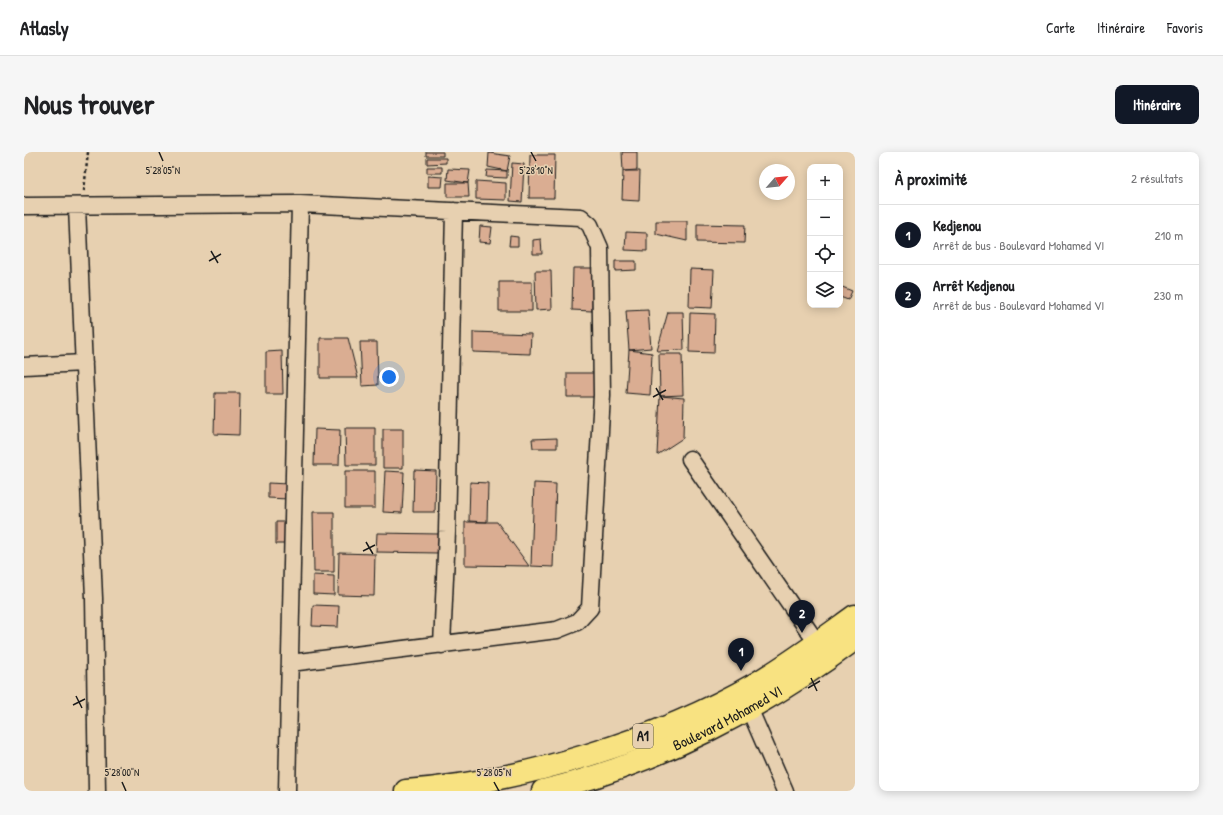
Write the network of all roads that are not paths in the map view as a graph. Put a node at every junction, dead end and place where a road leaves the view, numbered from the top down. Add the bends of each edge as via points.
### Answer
1 (300, 204) junction
2 (24, 206) edge
3 (77, 207) junction
4 (454, 211) junction
5 (84, 363) junction
6 (24, 366) edge
7 (690, 460) dead end
8 (855, 616) edge
9 (855, 639) edge
10 (817, 643) junction
11 (442, 645) junction
12 (290, 662) junction
13 (748, 708) junction
14 (97, 791) edge
15 (287, 791) edge
16 (406, 791) edge
17 (543, 791) edge
18 (785, 791) edge

1 - 3 street
1 - 4 street
1 - 12 street
2 - 3 street
3 - 5 street
4 - 11 street
4 - 11 street via 581,217 590,225 600,248 602,395 590,608 577,622 557,630
5 - 6 street
5 - 14 street via 94,598
7 - 10 street
8 - 10 main road, Boulevard Mohamed VI / A1
9 - 13 main road, Boulevard Mohamed VI / A1 via 823,663
10 - 16 main road, Boulevard Mohamed VI / A1 via 751,686 700,713 629,742 498,778
11 - 12 street
12 - 15 street
13 - 17 main road, Boulevard Mohamed VI / A1 via 636,762
13 - 18 street

